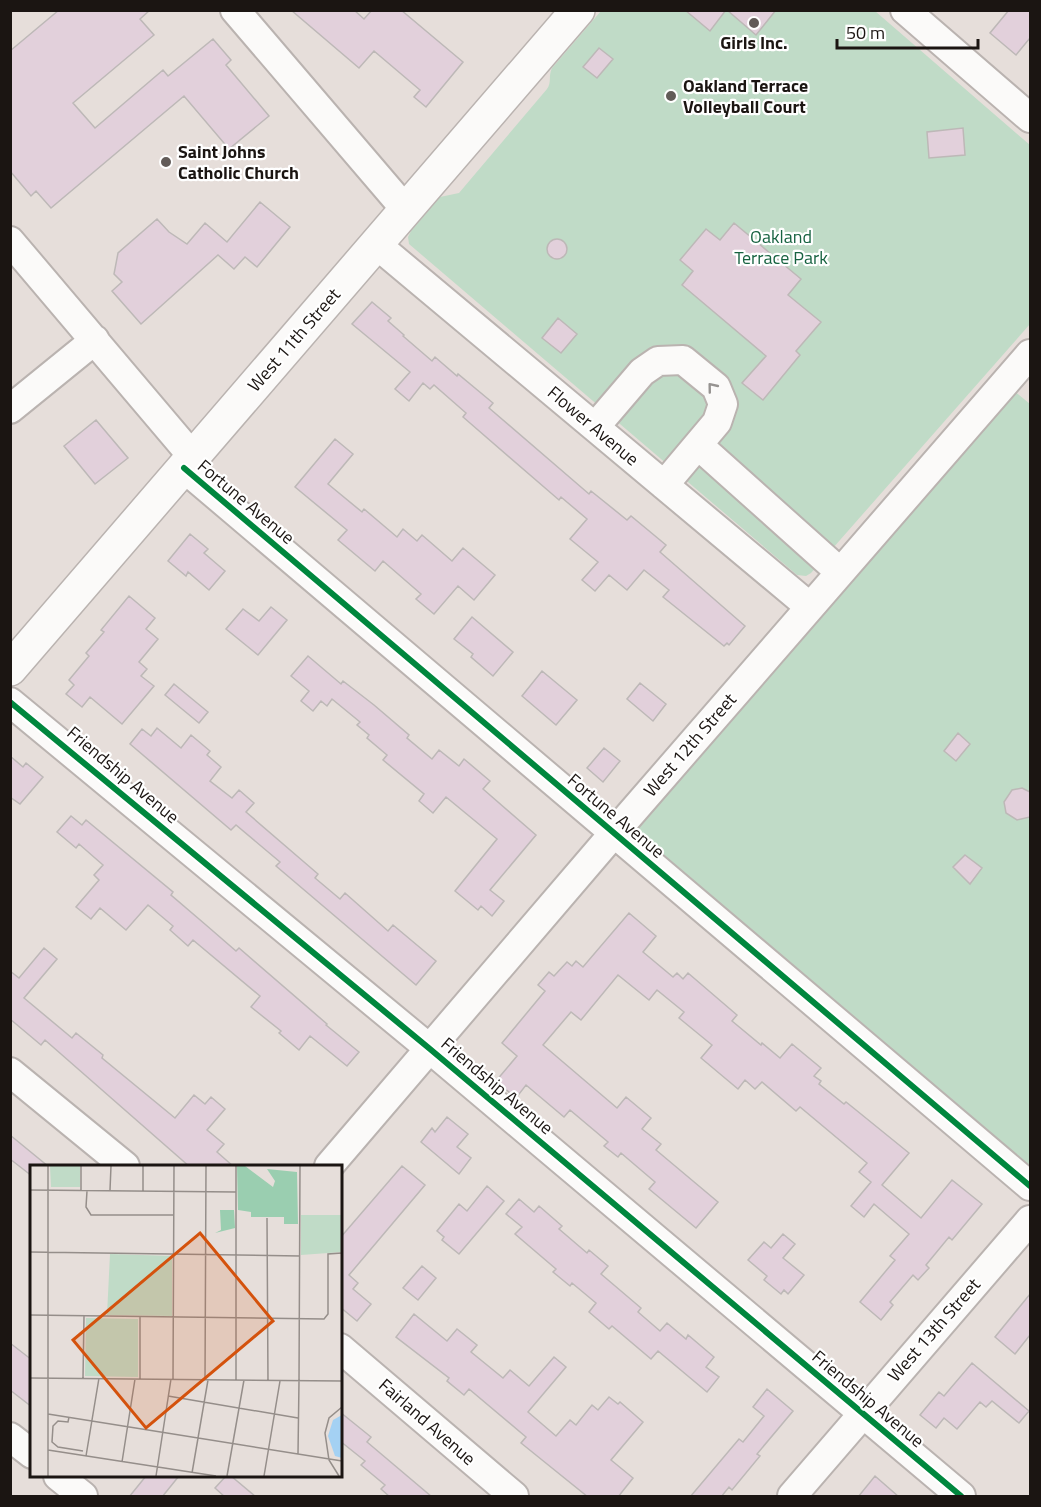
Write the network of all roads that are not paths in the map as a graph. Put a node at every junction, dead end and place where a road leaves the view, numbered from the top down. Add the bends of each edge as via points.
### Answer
1 (236, 10) edge
2 (578, 10) edge
3 (905, 10) edge
4 (1030, 118) edge
5 (406, 210) junction
6 (10, 241) edge
7 (377, 245) junction
8 (95, 340) junction
9 (1028, 361) edge
10 (10, 409) edge
11 (595, 427) junction
12 (698, 445) junction
13 (188, 462) junction
14 (664, 485) junction
15 (840, 572) junction
16 (810, 607) junction
17 (10, 669) edge
18 (10, 702) edge
19 (614, 834) junction
20 (430, 1049) junction
21 (10, 1072) edge
22 (123, 1165) edge
23 (331, 1165) edge
24 (1030, 1186) edge
25 (1030, 1220) edge
26 (342, 1350) edge
27 (862, 1414) junction
28 (10, 1437) edge
29 (30, 1452) edge
30 (55, 1481) edge
31 (83, 1497) edge
32 (514, 1497) edge
33 (792, 1497) edge
34 (961, 1497) edge

1 - 5 street
2 - 5 main road, West 11th Street
3 - 4 street
5 - 7 main road, West 11th Street
6 - 8 street, Fortune Avenue
7 - 11 street, Flower Avenue
7 - 13 main road, West 11th Street
8 - 10 street
8 - 13 street, Fortune Avenue via 185,449
9 - 15 street, West 12th Street
12 -> 11 street via 717,422 723,404 716,387 683,360 658,362 642,372
11 - 14 street, Flower Avenue
12 - 14 street
12 - 15 street
13 - 17 main road, West 11th Street
13 - 19 street, Fortune Avenue
14 - 16 street, Flower Avenue
15 - 16 street, West 12th Street
16 - 19 street, West 12th Street
18 - 20 street, Friendship Avenue
19 - 20 street, West 12th Street
19 - 24 street, Fortune Avenue
20 - 23 street, West 12th Street
20 - 27 street, Friendship Avenue
21 - 22 street
25 - 27 street, West 13th Street
26 - 32 street, Fairland Avenue
27 - 33 street, West 13th Street
27 - 34 street, Friendship Avenue
28 - 29 street
30 - 31 street

